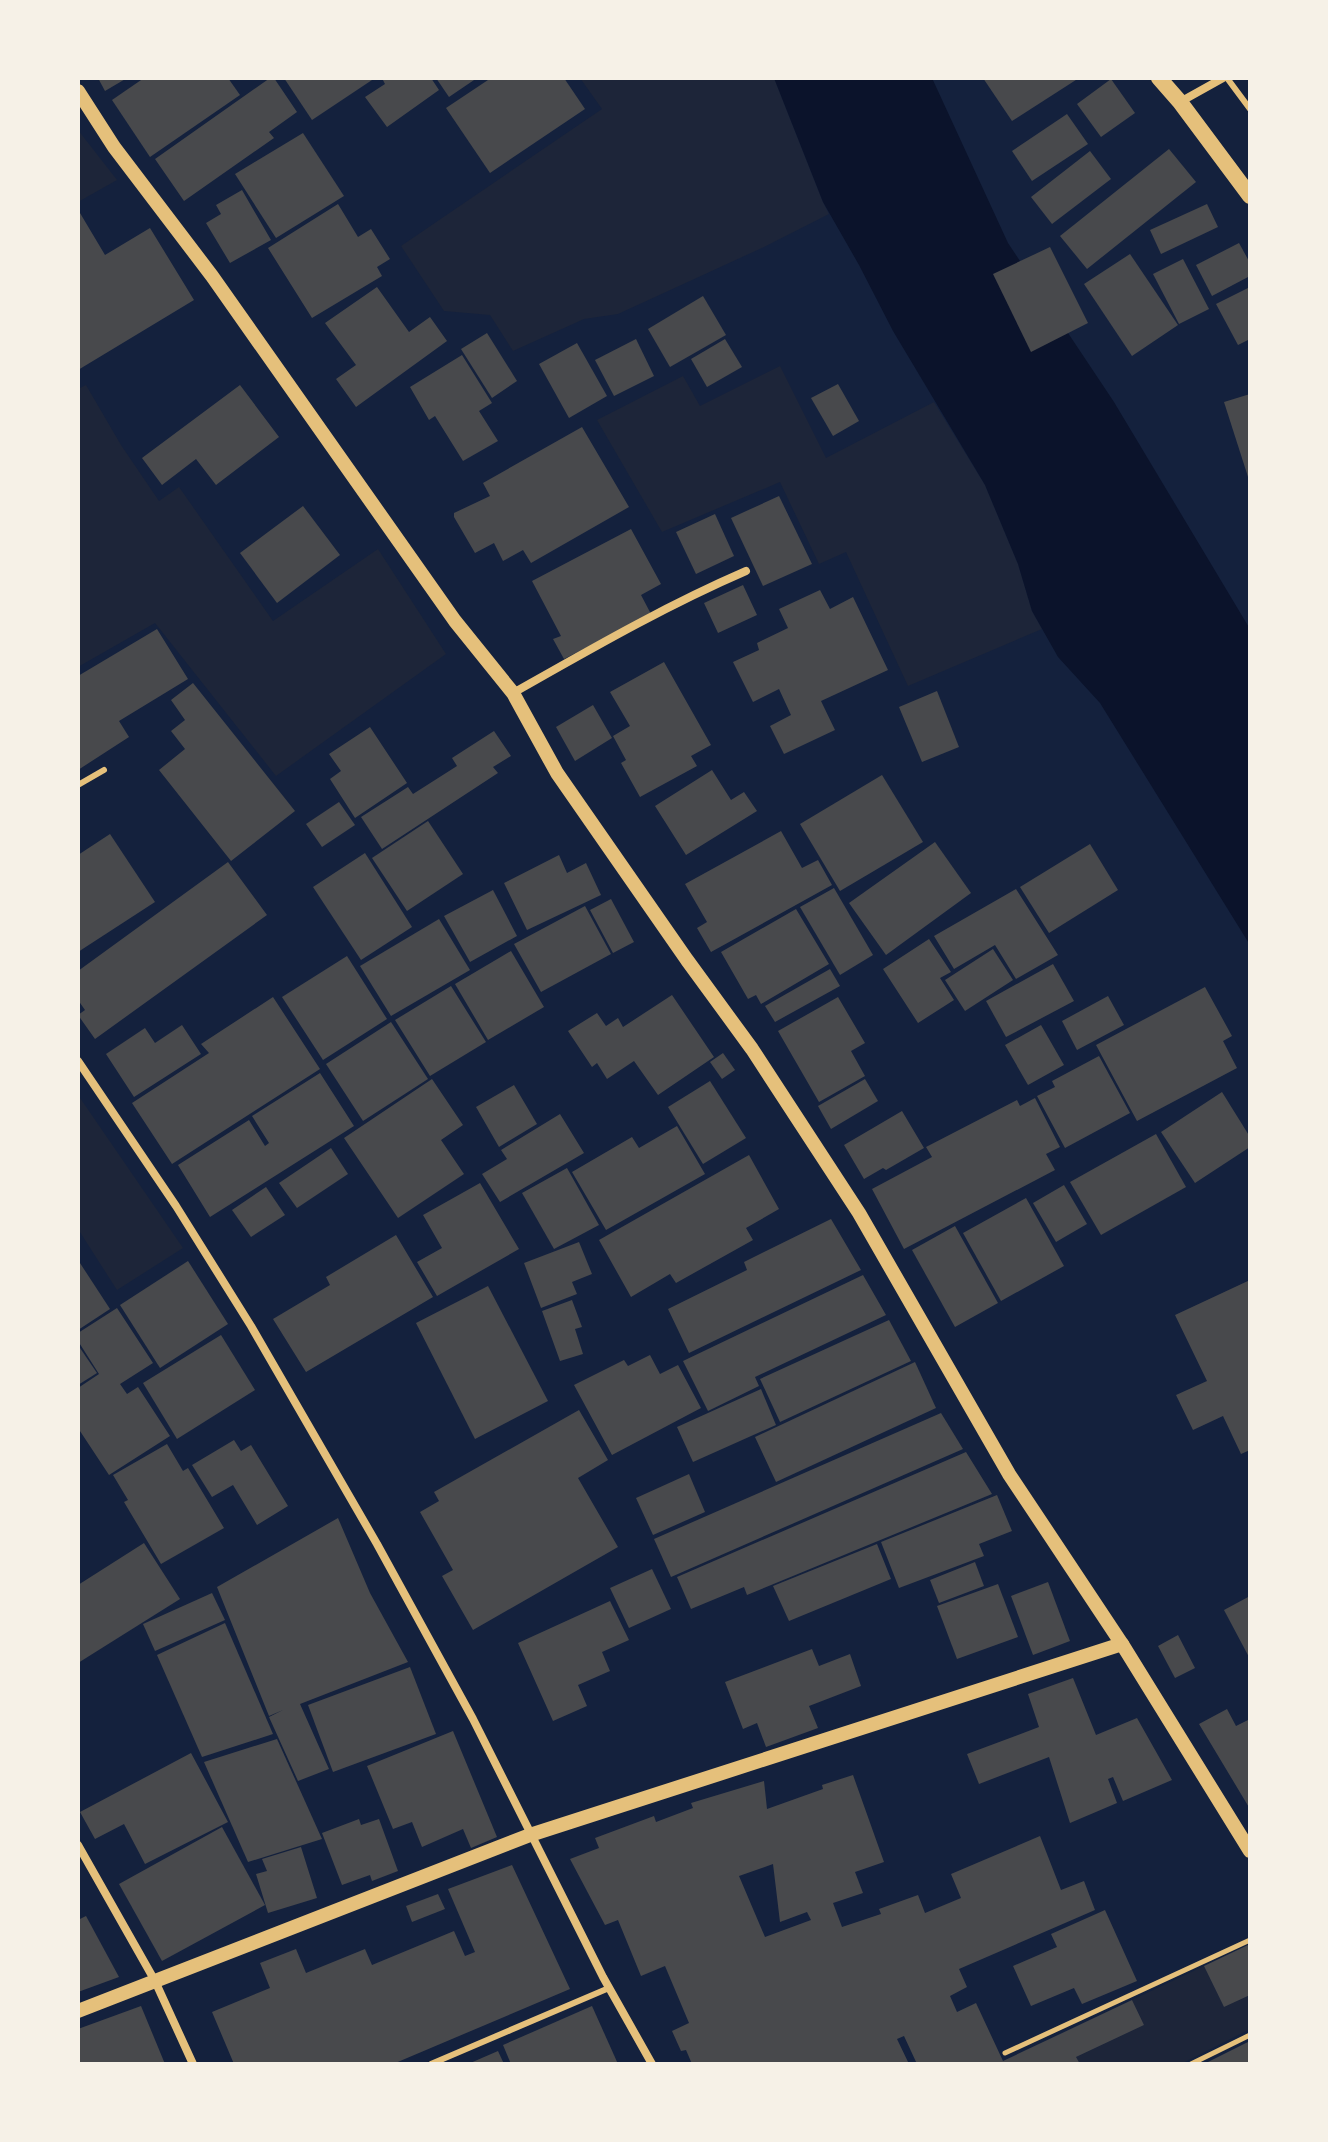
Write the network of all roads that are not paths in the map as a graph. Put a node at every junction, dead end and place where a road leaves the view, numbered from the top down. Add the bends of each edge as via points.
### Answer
1 (1159, 78) edge
2 (1225, 78) edge
3 (78, 91) edge
4 (1180, 102) junction
5 (1250, 109) edge
6 (1250, 196) edge
7 (746, 571) dead end
8 (513, 693) junction
9 (104, 770) dead end
10 (78, 785) edge
11 (78, 1061) edge
12 (1122, 1644) junction
13 (530, 1835) junction
14 (78, 1845) edge
15 (1250, 1851) edge
16 (155, 1981) junction
17 (609, 1988) junction
18 (78, 2011) edge
19 (193, 2064) edge
20 (431, 2064) edge
21 (652, 2064) edge

1 - 4 main road
2 - 4 street
2 - 5 lane
3 - 8 street via 455,621
4 - 6 main road
7 - 8 street
8 - 12 street via 557,773 752,1049 859,1213 1009,1474
9 - 10 lane
11 - 13 street via 259,1340 473,1719
12 - 13 street
12 - 15 street
13 - 16 street
13 - 17 street
14 - 16 street
16 - 18 street
16 - 19 street
17 - 20 lane
17 - 21 street

